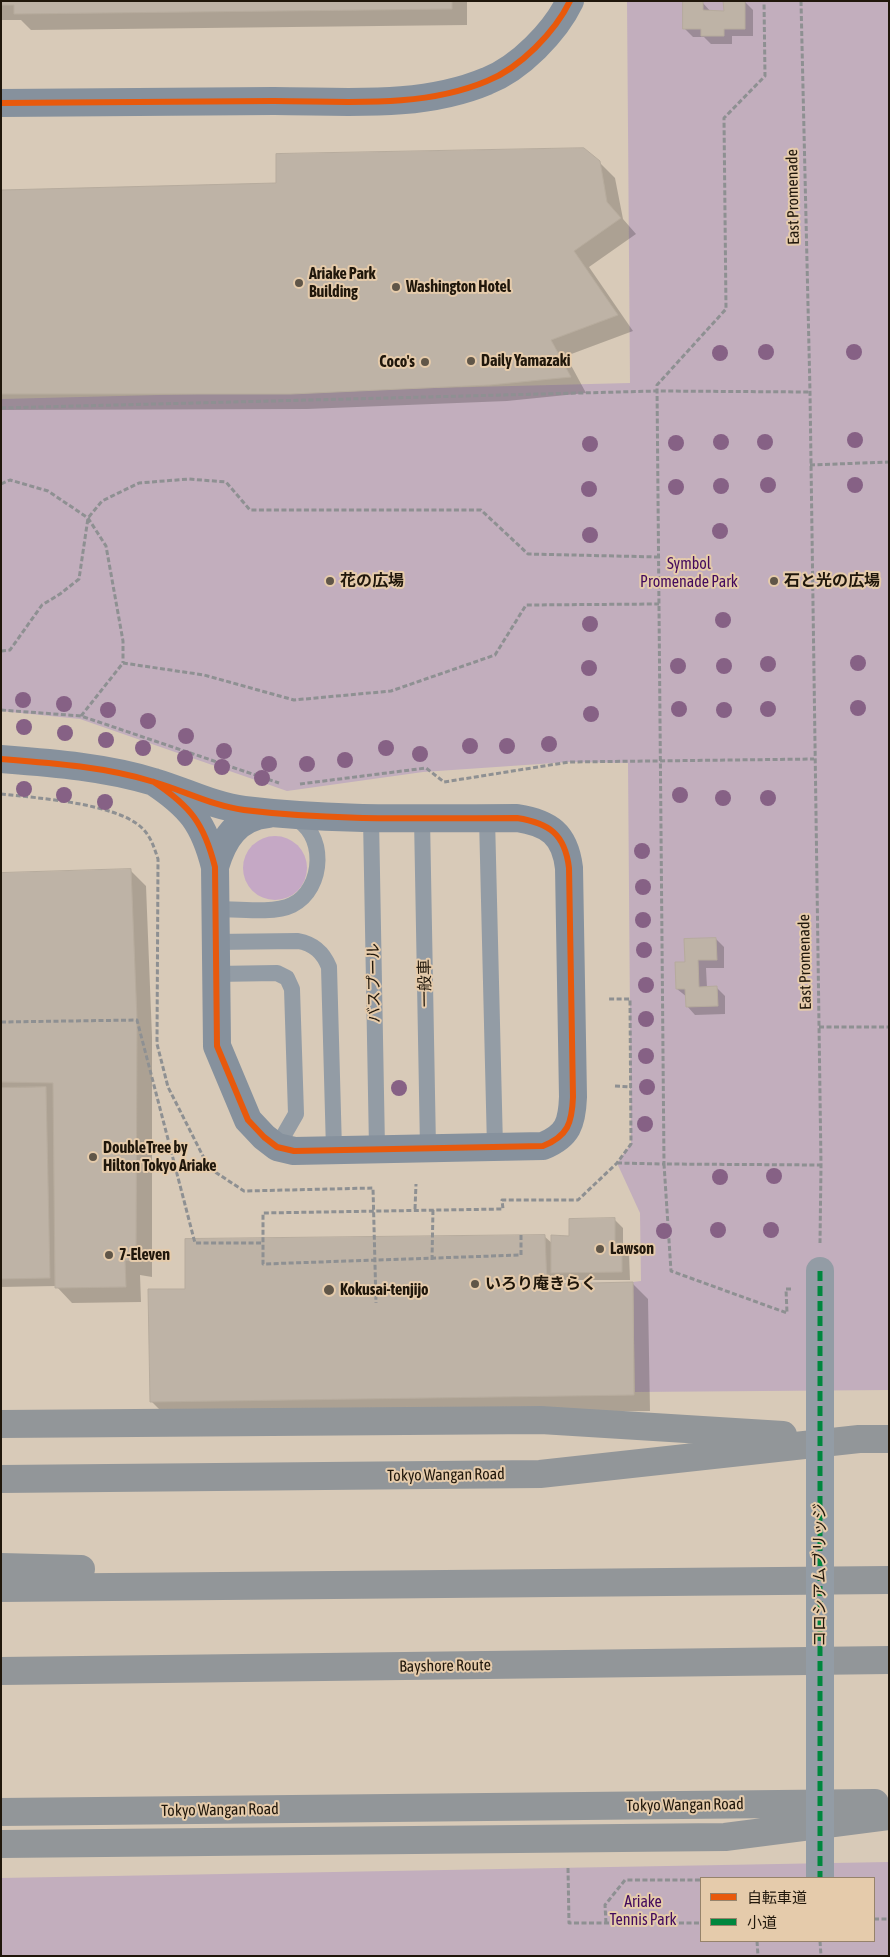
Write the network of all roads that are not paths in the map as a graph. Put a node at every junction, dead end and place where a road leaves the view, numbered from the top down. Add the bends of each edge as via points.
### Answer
1 (570, 1) edge
2 (1, 103) edge
3 (1, 759) edge
4 (154, 782) junction
5 (278, 812) junction
6 (371, 818) junction
7 (422, 818) junction
8 (488, 818) junction
9 (215, 867) junction
10 (215, 909) junction
11 (215, 942) junction
12 (215, 974) junction
13 (277, 1147) junction
14 (496, 1147) junction
15 (377, 1148) junction
16 (428, 1148) junction
17 (334, 1150) junction
18 (820, 1271) road end
19 (1, 1424) edge
20 (859, 1439) junction
21 (889, 1439) edge
22 (1, 1479) edge
23 (1, 1567) edge
24 (889, 1580) edge
25 (554, 1581) junction
26 (1, 1588) edge
27 (889, 1660) edge
28 (1, 1671) edge
29 (889, 1803) edge
30 (1, 1812) edge
31 (889, 1816) edge
32 (1, 1844) edge
33 (820, 1877) edge

1 - 2 street via 554,28 508,70 488,81 451,93 387,101
3 - 4 street via 96,769
4 - 5 street via 216,804
4 - 9 street via 180,799 196,819
5 - 6 street
5 - 9 street via 251,818 232,830 224,841
5 - 10 lane via 304,824 315,841 317,873 311,887 292,906
6 - 7 street
6 - 15 lane, バスプール
7 - 8 street
7 - 16 lane, 一般車
8 - 14 lane
8 - 14 street via 533,821 546,826 557,834 563,844 569,868 573,1111 560,1139 543,1146
9 - 10 street
10 - 11 street
11 - 12 street
11 - 17 lane via 298,941 309,943 326,958 329,967
12 - 13 street via 217,1046 248,1120
12 - 13 lane via 277,973 287,978 292,989 296,1114
13 - 17 street via 294,1151
14 - 16 street
15 - 16 street
15 - 17 street
18 - 33 street, コロシアムブリッジ, bridge
19 - 20 highway via 541,1420
20 - 21 highway, Tokyo Wangan Road
20 - 22 highway, Tokyo Wangan Road via 540,1474
23 - 25 highway
24 - 25 highway
25 - 26 highway
27 - 28 highway, Bayshore Route
29 - 30 highway, Tokyo Wangan Road
31 - 32 highway via 725,1837

